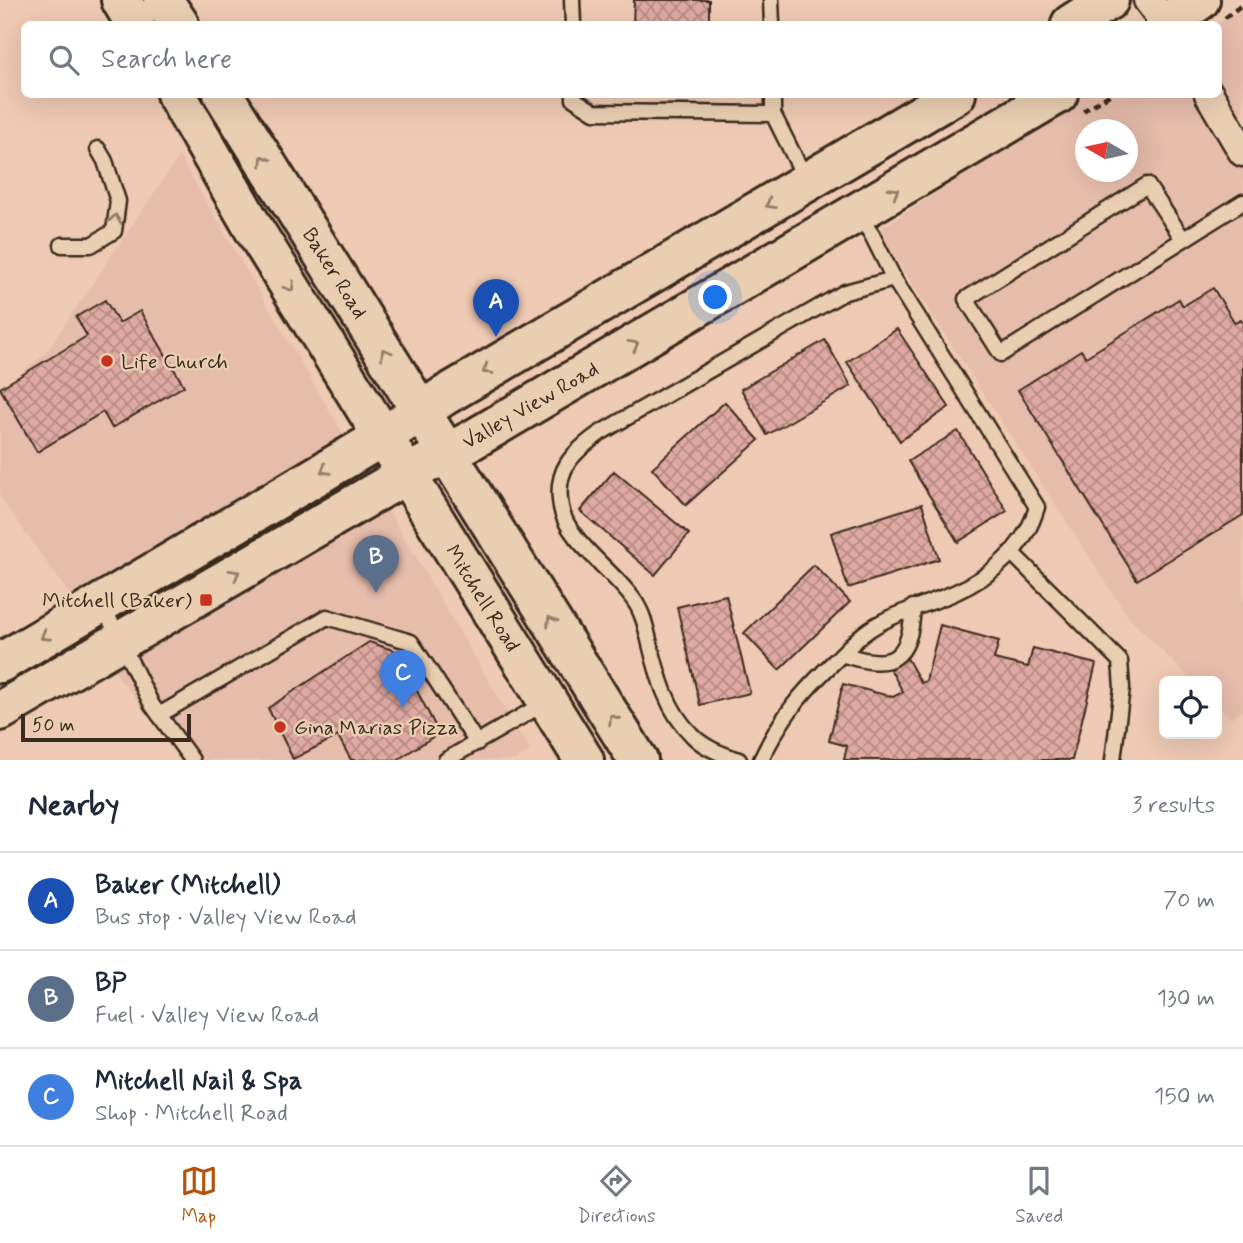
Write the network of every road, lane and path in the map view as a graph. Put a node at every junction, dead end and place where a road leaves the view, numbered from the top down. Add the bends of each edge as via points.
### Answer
1 (121, 0) edge
2 (163, 0) edge
3 (572, 0) edge
4 (771, 0) edge
5 (1109, 0) edge
6 (1148, 0) edge
7 (1200, 0) edge
8 (1243, 4) edge
9 (133, 21) edge
10 (176, 21) edge
11 (573, 21) edge
12 (772, 21) edge
13 (1076, 21) edge
14 (1164, 21) edge
15 (1170, 21) edge
16 (1220, 21) edge
17 (178, 98) edge
18 (225, 98) edge
19 (574, 98) edge
20 (773, 98) edge
21 (949, 98) edge
22 (1051, 98) edge
23 (1211, 98) edge
24 (773, 114) junction
25 (98, 149) dead end
26 (1243, 152) edge
27 (808, 182) junction
28 (1243, 202) edge
29 (858, 214) junction
30 (1183, 239) junction
31 (62, 245) dead end
32 (894, 279) junction
33 (421, 411) junction
34 (384, 436) junction
35 (448, 452) junction
36 (407, 474) junction
37 (1011, 552) junction
38 (102, 602) junction
39 (913, 607) junction
40 (120, 642) junction
41 (842, 654) junction
42 (0, 663) edge
43 (548, 702) junction
44 (0, 711) edge
45 (159, 715) junction
46 (477, 743) junction
47 (192, 760) edge
48 (446, 760) edge
49 (584, 760) edge
50 (638, 760) edge
51 (739, 760) edge
52 (761, 760) edge
53 (1113, 760) edge

1 - 9 main road
2 - 10 main road
3 - 11 lane
4 - 12 lane
5 - 13 main road
6 - 14 street
7 - 15 main road
8 - 16 path
17 -> 34 main road
33 -> 18 main road, Baker Road
19 - 24 lane via 594,112
20 - 24 lane
21 - 27 main road
29 -> 22 main road, Valley View Road
23 - 26 street
24 - 27 lane
31 -> 25 lane via 91,245 114,231 118,201
27 -> 33 main road
28 - 30 lane
29 - 32 lane
35 -> 29 main road, Valley View Road
30 - 30 lane via 1147,185 966,299 1001,354
32 - 37 lane via 1037,507 1032,526
32 - 51 lane via 845,292 600,433 568,460 559,485 561,510 573,534 634,600 660,684 676,715 692,736 713,751
33 - 34 main road
33 - 35 main road, Baker Road
34 - 36 main road, Mitchell Road
34 -> 38 main road
35 - 36 main road, Valley View Road
50 -> 35 main road
40 -> 36 main road, Valley View Road
36 - 43 main road, Mitchell Road
37 - 39 lane via 1002,565 955,592
37 - 53 lane via 1119,661 1122,688
38 - 40 lane
38 -> 42 main road
39 - 41 lane via 870,629
39 - 41 lane via 911,630 892,660 865,662
40 - 44 main road, Valley View Road
40 - 45 lane
41 - 52 lane via 797,697
43 - 46 lane
43 - 49 main road, Mitchell Road
45 - 46 lane via 327,617 411,642
45 - 47 lane
46 - 48 lane

